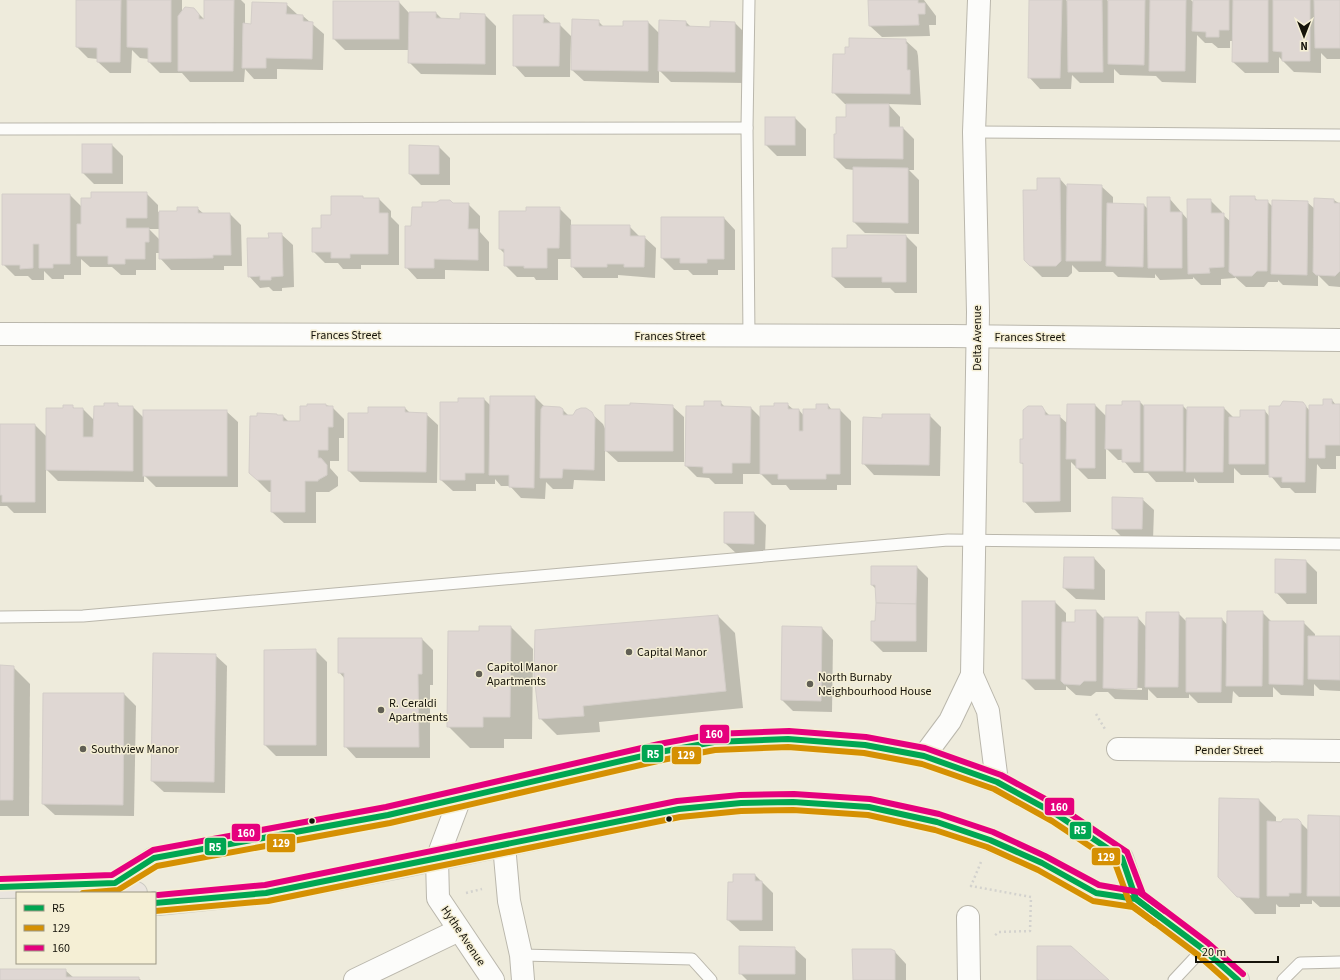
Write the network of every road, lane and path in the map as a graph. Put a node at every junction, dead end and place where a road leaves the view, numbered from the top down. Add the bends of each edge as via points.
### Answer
1 (749, 0) edge
2 (978, 0) edge
3 (747, 128) junction
4 (0, 129) edge
5 (974, 132) junction
6 (1340, 135) edge
7 (0, 334) edge
8 (749, 336) junction
9 (977, 337) junction
10 (1340, 340) edge
11 (975, 540) junction
12 (1340, 544) edge
13 (0, 617) edge
14 (972, 675) junction
15 (1118, 749) dead end
16 (1340, 751) edge
17 (924, 756) junction
18 (997, 782) junction
19 (460, 798) junction
20 (504, 845) junction
21 (437, 859) junction
22 (981, 862) dead end
23 (115, 883) junction
24 (0, 887) edge
25 (487, 888) dead end
26 (134, 892) edge
27 (459, 894) dead end
28 (1136, 899) junction
29 (156, 903) edge
30 (968, 917) dead end
31 (459, 930) junction
32 (990, 940) dead end
33 (1203, 949) junction
34 (521, 955) junction
35 (1340, 962) edge
36 (355, 980) edge
37 (493, 980) edge
38 (523, 980) edge
39 (711, 980) edge
40 (969, 980) edge
41 (1174, 980) edge
42 (1238, 980) edge
43 (1283, 980) edge

1 - 3 lane
2 - 5 street, Delta Avenue
3 - 4 lane
3 - 8 lane
5 - 6 lane
5 - 9 street, Delta Avenue
7 - 8 street, Frances Street
8 - 9 street, Frances Street
9 - 10 street, Frances Street
9 - 11 street, Delta Avenue
11 - 12 lane
11 - 13 lane via 924,542 83,616
11 - 14 street, Delta Avenue
14 - 17 street, Delta Avenue via 950,721
14 - 18 street, Delta Avenue via 988,711
15 - 16 street, Pender Street
17 - 18 main road
17 - 19 main road via 865,745 804,740 714,742
18 - 28 main road via 1056,814 1122,858
19 - 21 street, Hythe Avenue
19 - 23 main road via 388,815 154,858
20 - 21 main road
20 - 28 main road via 679,809 741,803 793,802 869,807 937,822 990,840 1042,863 1096,893
20 - 34 street via 509,901
21 - 29 main road via 266,892
21 - 31 street, Hythe Avenue via 438,898
22 - 32 path via 971,886 1031,897 1030,931 999,932
23 - 24 main road
23 - 26 main road
25 - 27 path
28 - 33 main road
30 - 40 street
31 - 36 street
31 - 37 street, Hythe Avenue
33 - 41 lane
33 - 42 main road
34 - 38 street
34 - 39 lane via 692,959
35 - 43 lane via 1300,963

